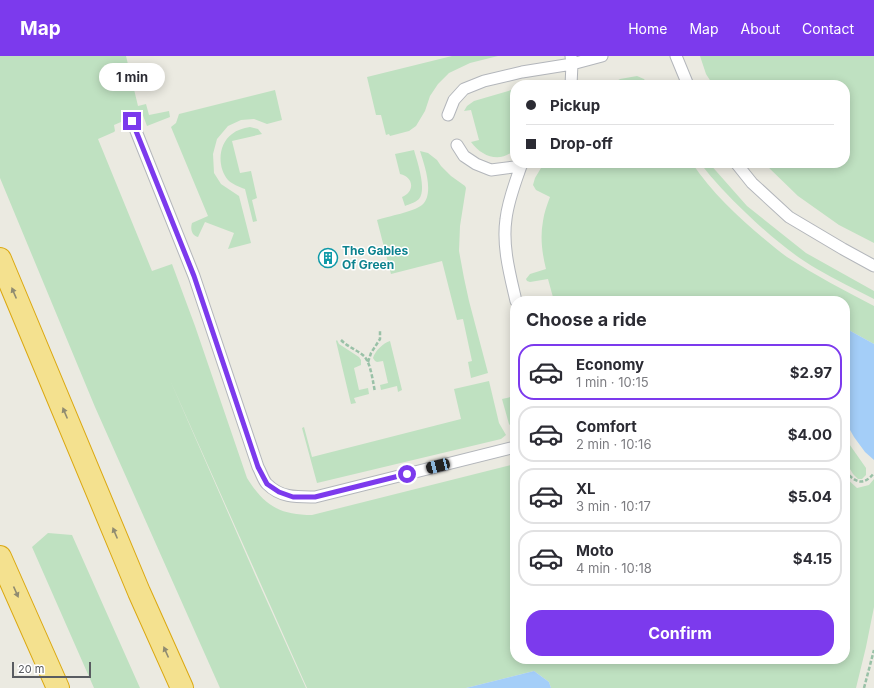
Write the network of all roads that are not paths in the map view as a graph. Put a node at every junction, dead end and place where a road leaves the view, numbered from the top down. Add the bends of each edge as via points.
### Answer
1 (602, 56) edge
2 (676, 56) edge
3 (572, 60) edge
4 (570, 80) edge
5 (686, 80) edge
6 (448, 115) dead end
7 (132, 121) dead end
8 (457, 146) dead end
9 (510, 166) edge
10 (521, 168) edge
11 (740, 168) edge
12 (0, 259) edge
13 (874, 266) edge
14 (515, 296) edge
15 (510, 448) edge
16 (0, 556) edge
17 (58, 688) edge
18 (182, 688) edge

1 - 3 lane
2 - 5 lane
3 - 4 lane
3 - 6 lane via 464,89 454,100
7 - 15 lane via 194,276 258,467 267,484 293,497 315,497
8 - 9 lane via 464,156 476,164 492,170
10 - 14 lane via 506,219 505,242
11 - 13 lane via 752,183 789,217
18 -> 12 highway via 139,592
16 -> 17 highway

